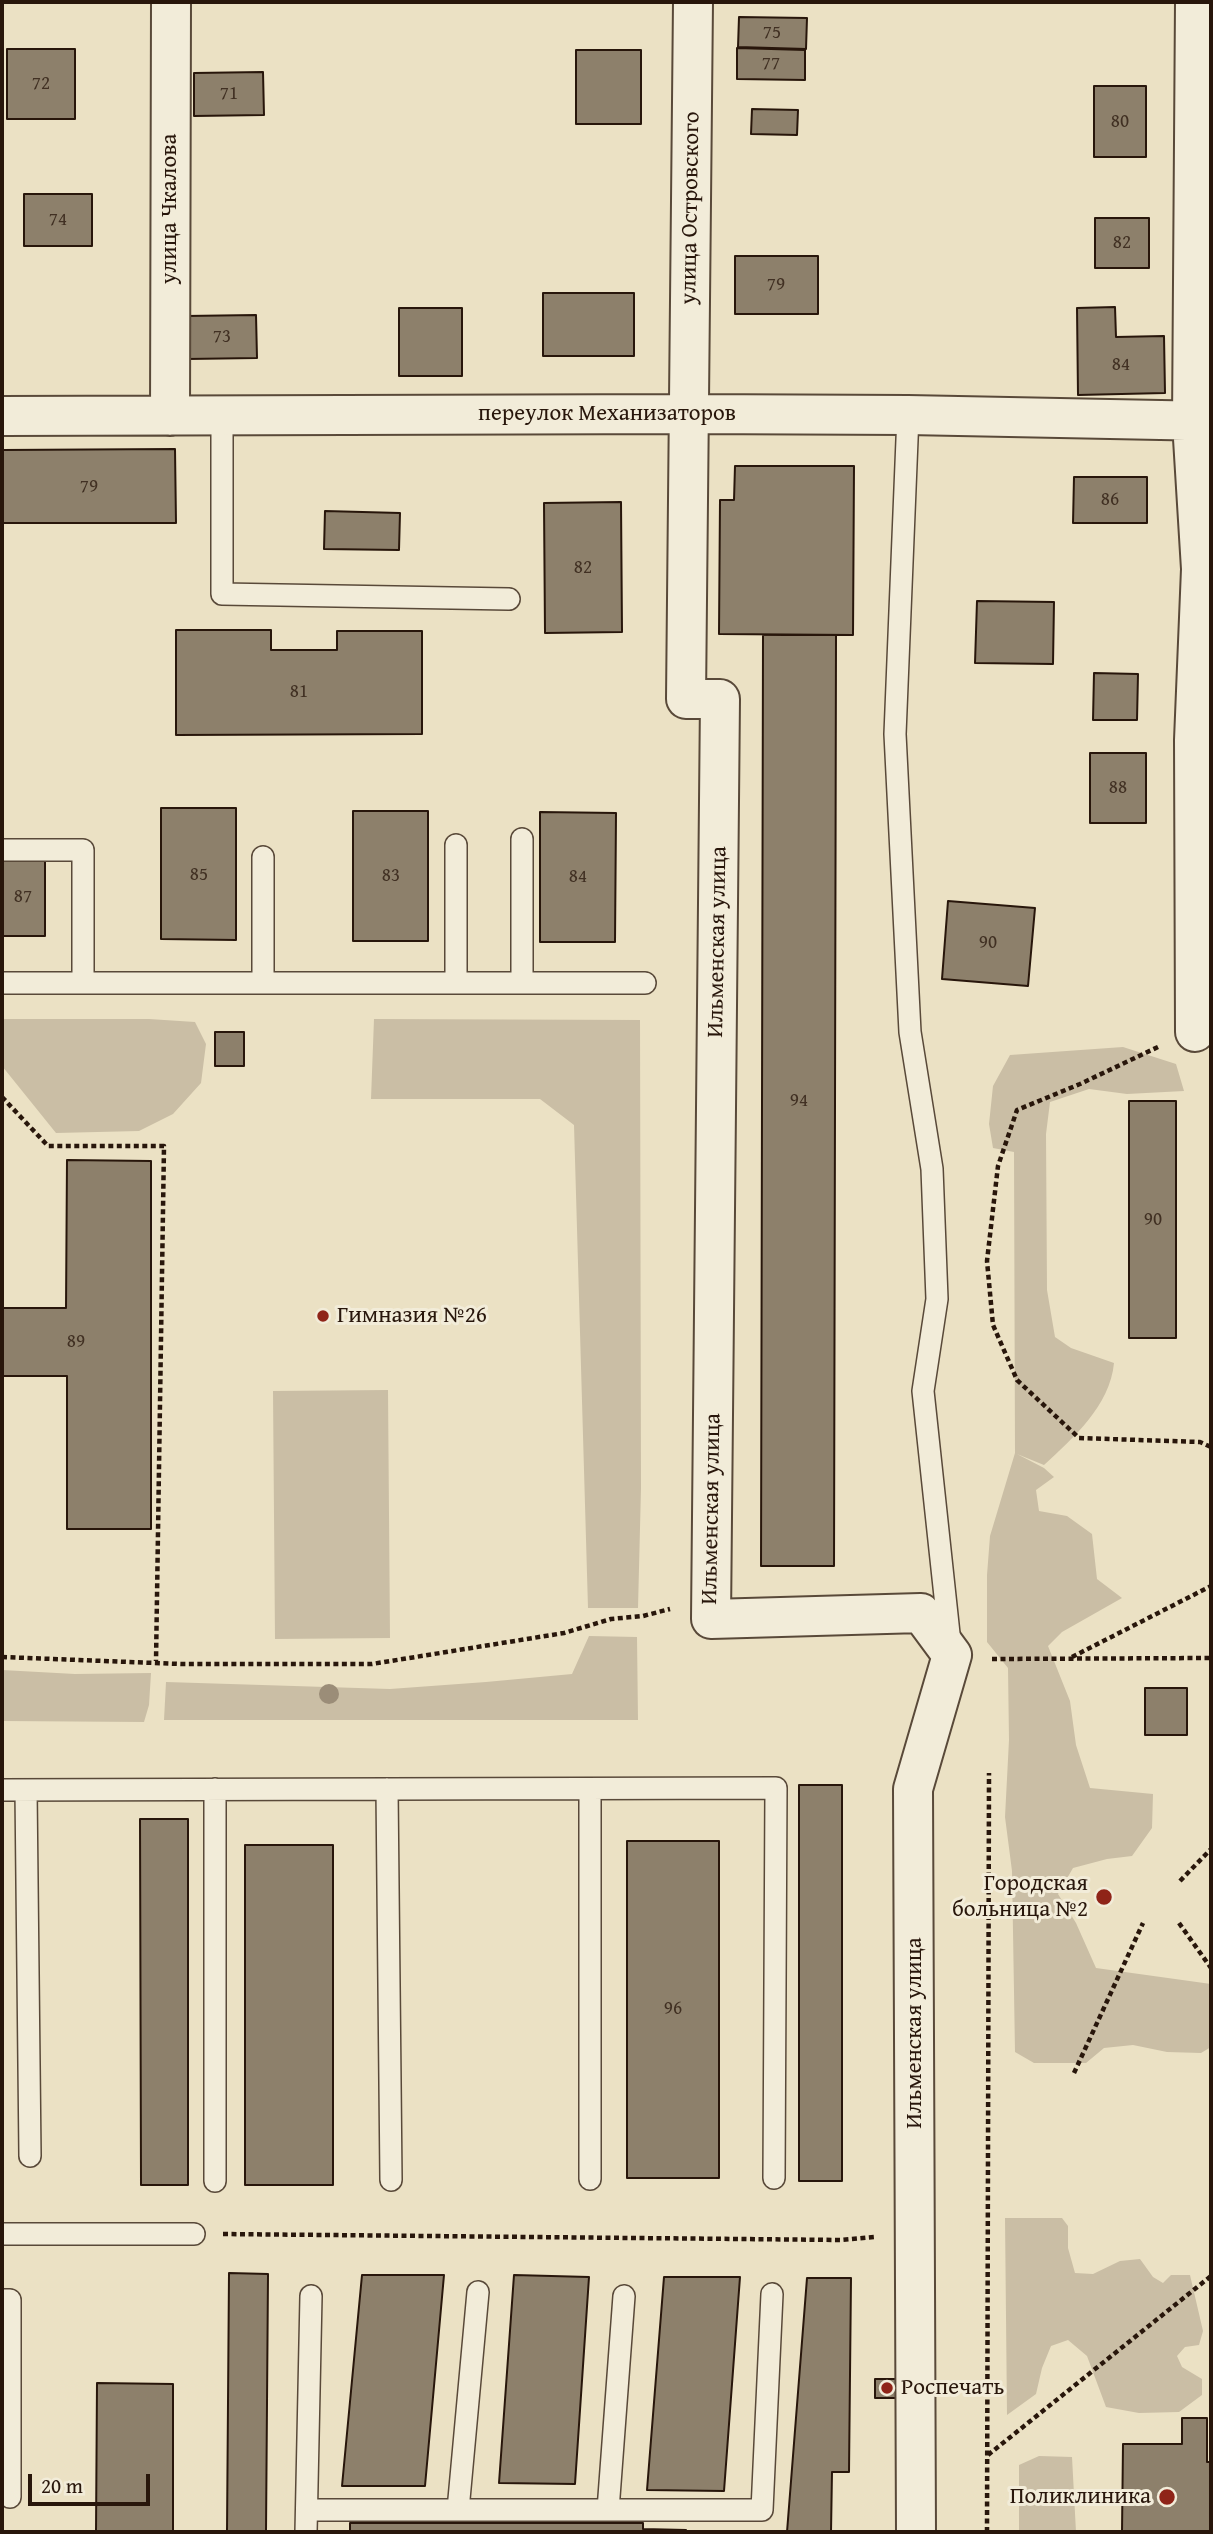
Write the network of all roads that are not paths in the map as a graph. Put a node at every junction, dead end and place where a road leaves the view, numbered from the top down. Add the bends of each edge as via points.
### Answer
1 (171, 2) edge
2 (693, 2) edge
3 (1195, 2) edge
4 (689, 414) junction
5 (908, 415) junction
6 (2, 416) edge
7 (170, 416) junction
8 (222, 416) junction
9 (1201, 421) edge
10 (509, 599) dead end
11 (522, 839) dead end
12 (456, 845) dead end
13 (2, 850) edge
14 (263, 857) dead end
15 (2, 983) edge
16 (83, 983) junction
17 (263, 983) junction
18 (645, 983) dead end
19 (456, 984) junction
20 (522, 984) junction
21 (1195, 1032) road end
22 (952, 1655) junction
23 (215, 1789) junction
24 (387, 1789) junction
25 (590, 1789) junction
26 (2, 1790) edge
27 (26, 1790) junction
28 (30, 2156) dead end
29 (774, 2178) dead end
30 (590, 2179) dead end
31 (391, 2180) dead end
32 (215, 2181) dead end
33 (2, 2234) edge
34 (194, 2234) road end
35 (478, 2292) dead end
36 (772, 2294) dead end
37 (311, 2296) dead end
38 (624, 2296) dead end
39 (2, 2300) edge
40 (10, 2497) dead end
41 (307, 2510) junction
42 (458, 2510) junction
43 (608, 2510) junction
44 (306, 2532) edge
45 (916, 2532) edge

1 - 7 street, улица Чкалова
2 - 4 street, улица Островского
3 - 9 street
4 - 5 street, переулок Механизаторов
4 - 8 street, переулок Механизаторов
4 - 22 street, Ильменская улица via 686,699 720,699 711,1619 921,1613
5 - 9 street, переулок Механизаторов
5 - 22 lane via 895,734 909,1032 932,1169 937,1299 923,1391
6 - 7 street, переулок Механизаторов
7 - 8 street, переулок Механизаторов
8 - 10 lane via 222,594
9 - 21 street via 1194,740
11 - 20 lane
12 - 19 lane
13 - 16 lane via 83,850
14 - 17 lane
15 - 16 lane
16 - 17 lane
17 - 19 lane
18 - 20 lane
19 - 20 lane
22 - 45 street, Ильменская улица via 913,1789
23 - 24 lane
23 - 27 lane
23 - 32 lane
24 - 25 lane
24 - 31 lane
25 - 29 lane via 776,1788
25 - 30 lane
26 - 27 lane
27 - 28 lane
33 - 34 lane
35 - 42 lane
36 - 43 lane via 762,2510
37 - 41 lane
38 - 43 lane
39 - 40 lane via 10,2300
41 - 42 lane
41 - 44 lane
42 - 43 lane

